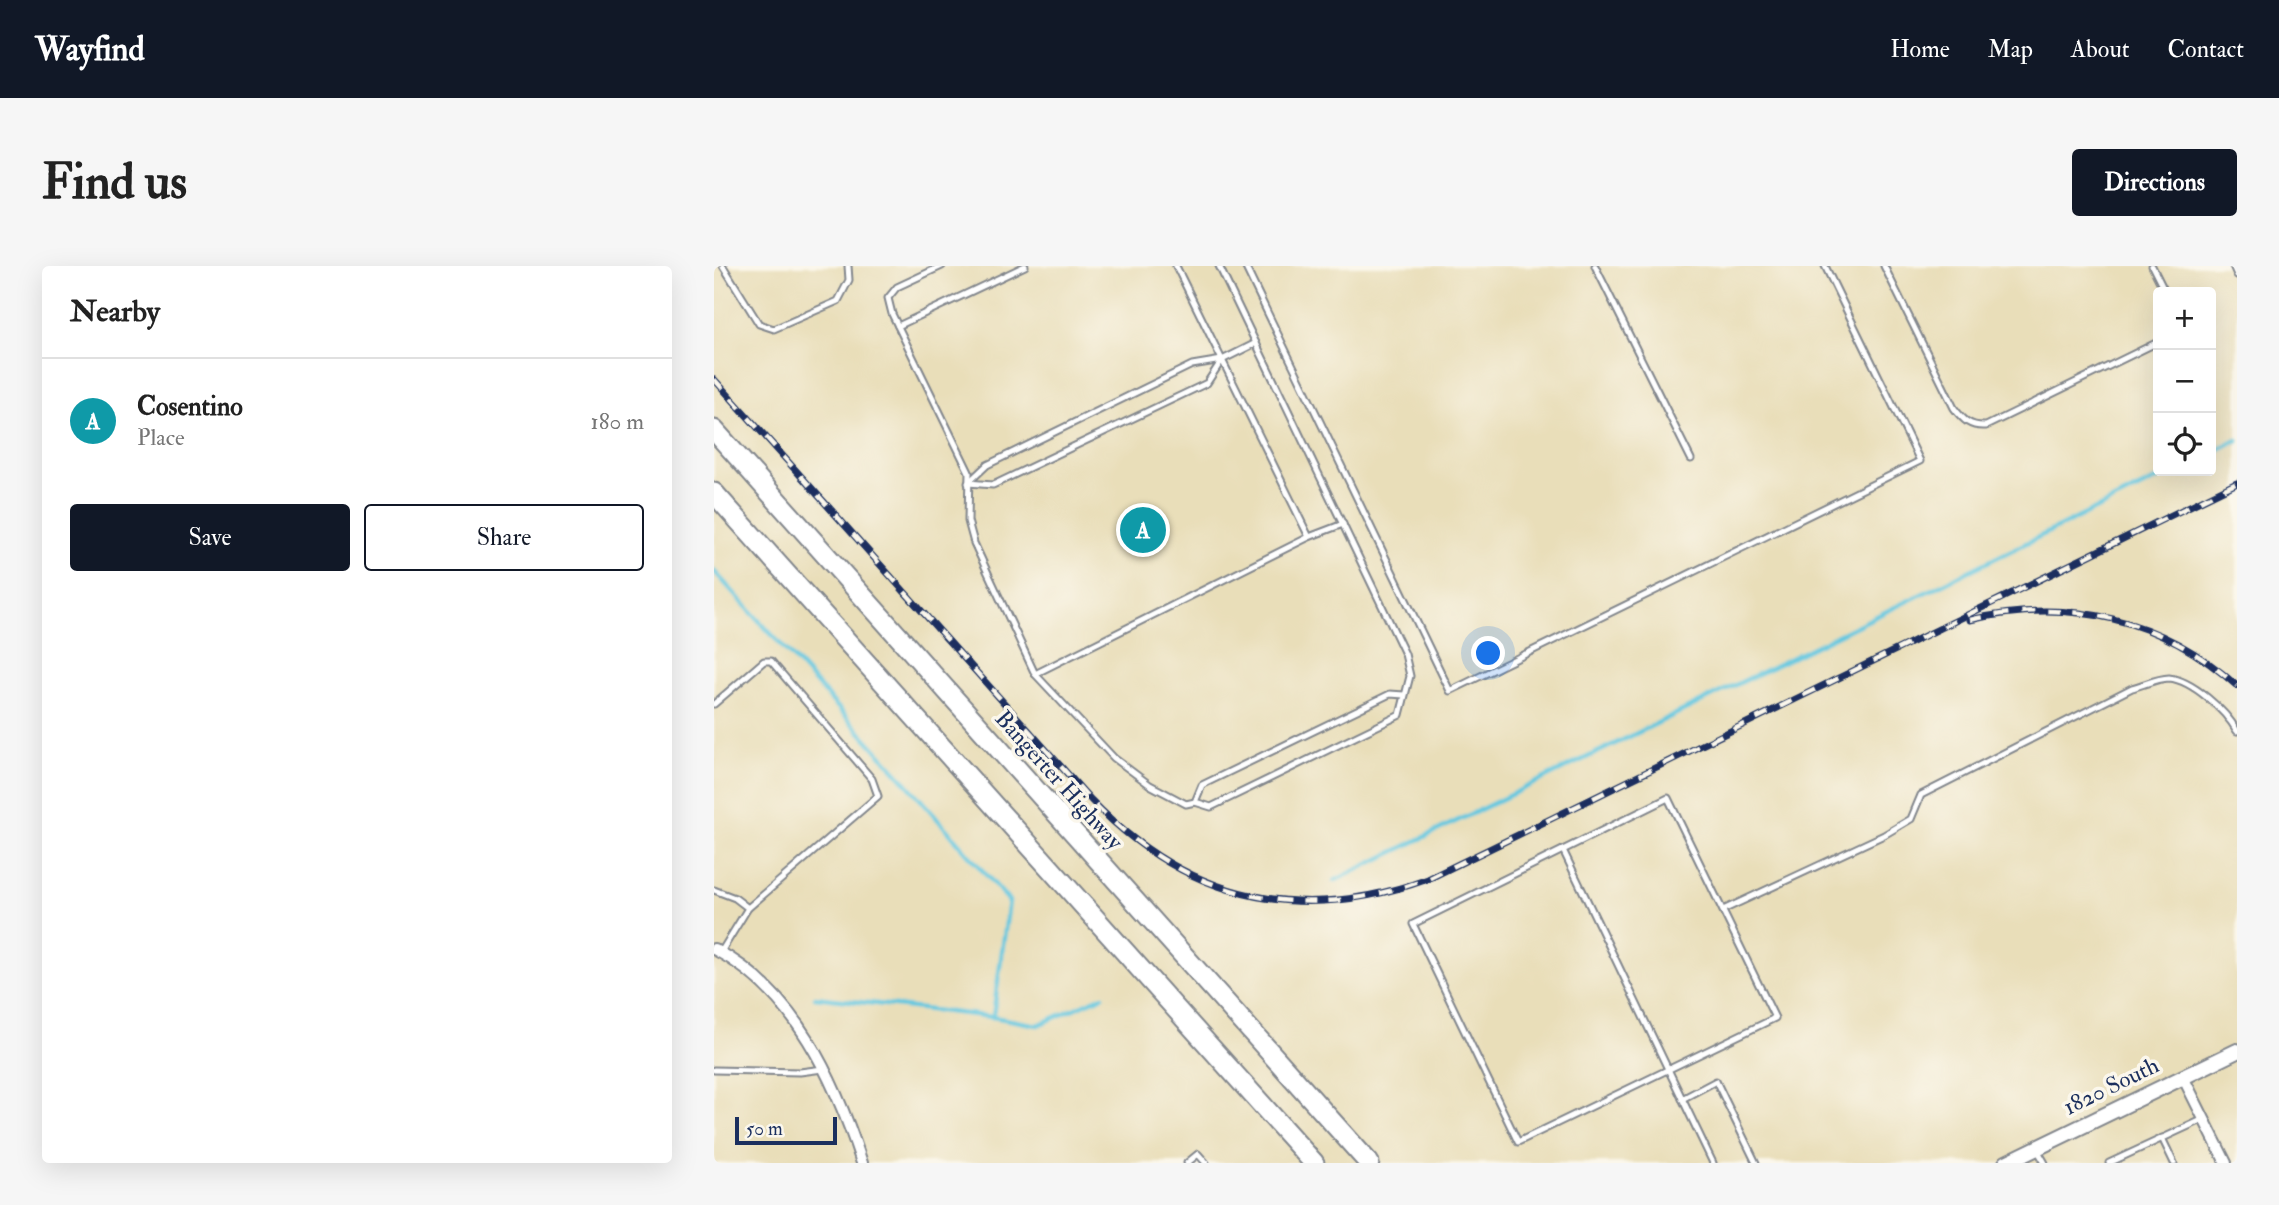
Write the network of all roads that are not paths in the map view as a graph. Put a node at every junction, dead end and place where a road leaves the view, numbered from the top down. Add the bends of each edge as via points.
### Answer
1 (723, 266) edge
2 (848, 266) edge
3 (942, 266) edge
4 (1023, 266) edge
5 (1176, 266) edge
6 (1219, 266) edge
7 (1245, 266) edge
8 (1595, 266) edge
9 (1825, 266) edge
10 (1884, 266) edge
11 (2152, 266) edge
12 (2233, 266) edge
13 (2237, 275) edge
14 (2162, 287) edge
15 (898, 327) junction
16 (1256, 343) junction
17 (2153, 344) edge
18 (1222, 360) junction
19 (714, 430) edge
20 (1691, 459) dead end
21 (968, 483) junction
22 (714, 493) edge
23 (1343, 524) junction
24 (1309, 537) junction
25 (1035, 674) junction
26 (1404, 695) junction
27 (714, 704) edge
28 (2237, 731) edge
29 (1195, 802) junction
30 (1563, 850) junction
31 (714, 890) edge
32 (748, 908) junction
33 (1723, 910) junction
34 (717, 951) edge
35 (2237, 1051) edge
36 (823, 1068) junction
37 (714, 1070) edge
38 (1668, 1070) junction
39 (2183, 1077) junction
40 (1682, 1099) junction
41 (2204, 1119) junction
42 (2162, 1138) junction
43 (2036, 1148) junction
44 (2013, 1161) edge
45 (862, 1163) edge
46 (1187, 1163) edge
47 (1206, 1163) edge
48 (1314, 1163) edge
49 (1368, 1163) edge
50 (1713, 1163) edge
51 (1756, 1163) edge
52 (2045, 1163) edge
53 (2109, 1163) edge
54 (2175, 1163) edge
55 (2226, 1163) edge

1 - 2 lane via 759,324 774,329 838,301 849,280
3 - 15 lane via 897,287 888,298
4 - 15 lane
5 - 18 lane
6 - 16 lane
7 - 9 lane via 1450,691 1920,461
8 - 20 lane
10 - 17 lane via 1954,408 1977,427
11 - 14 lane
12 - 13 lane
15 - 21 lane via 969,472
16 - 18 lane
16 - 23 lane
18 - 21 lane via 1192,365 987,465
18 - 21 lane via 1207,383 993,485
18 - 24 lane
19 - 49 highway, Bangerter Highway
21 - 25 lane via 968,521 974,543
22 - 48 highway
23 - 24 lane
23 - 26 lane via 1405,654 1410,676
24 - 25 lane
25 - 29 lane via 1114,758 1150,785 1186,804
26 - 29 lane via 1390,694 1202,785
26 - 29 lane via 1400,715 1211,807
27 - 32 lane via 764,661 771,661 872,779 878,796
28 - 33 lane via 2191,684 2168,678 2132,688 1921,795 1911,819 1884,835
30 - 33 lane via 1668,798
30 - 38 lane
30 - 38 lane via 1413,924 1518,1142
31 - 32 lane
32 - 34 lane
33 - 38 lane via 1775,1018
34 - 36 street via 753,974 776,996
35 - 39 street, 1820 South
36 - 37 lane via 800,1072
36 - 45 street
38 - 40 lane
39 - 41 street
39 - 43 street, 1820 South
40 - 50 lane
40 - 51 lane via 1716,1081
41 - 42 lane
41 - 55 street
42 - 53 lane
42 - 54 lane
43 - 44 street, 1820 South
43 - 52 lane
46 - 47 lane via 1198,1154

